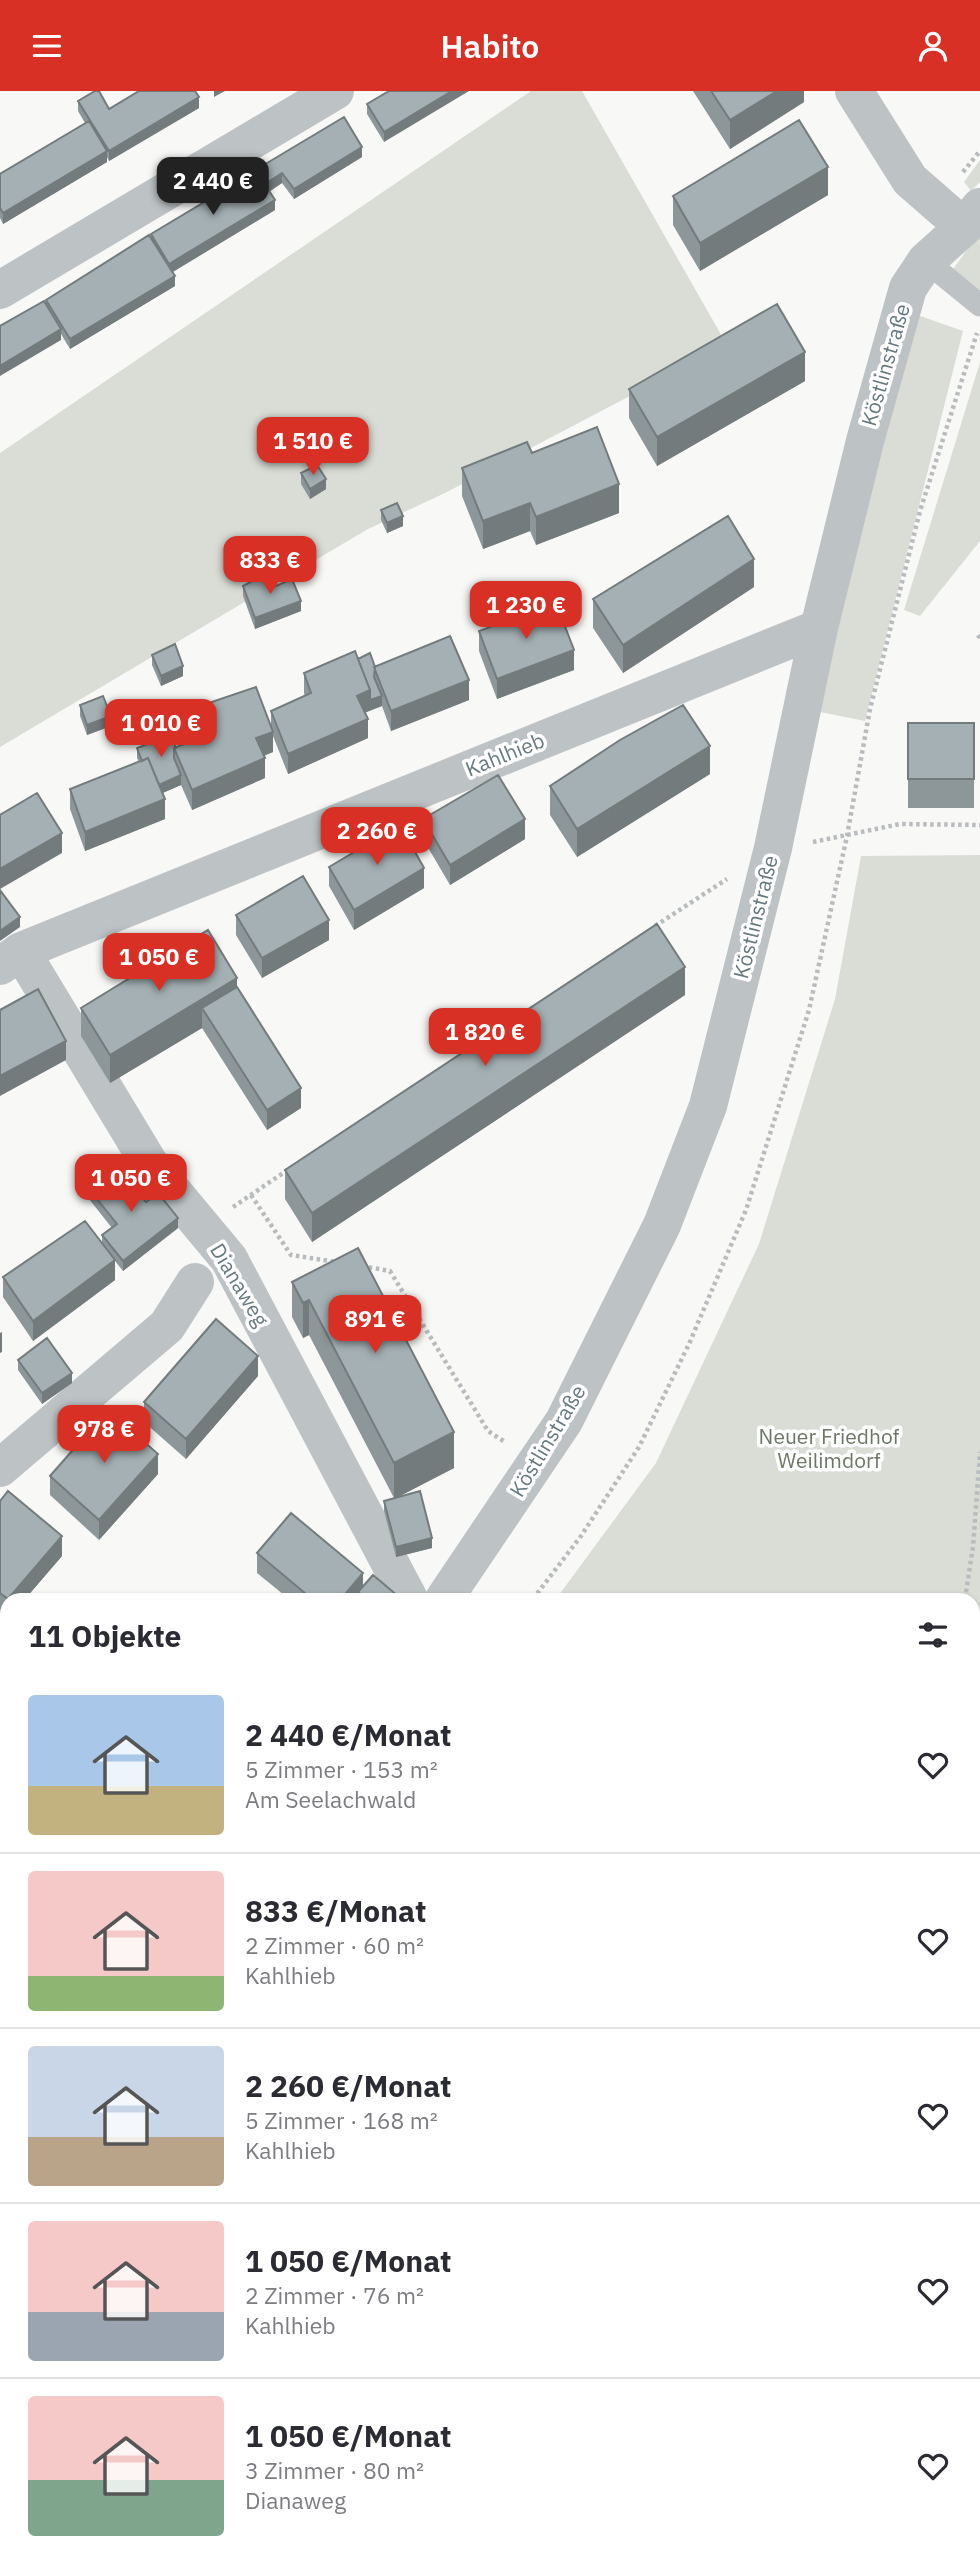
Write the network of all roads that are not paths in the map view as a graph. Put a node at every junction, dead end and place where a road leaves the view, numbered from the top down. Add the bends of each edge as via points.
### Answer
1 (335, 91) edge
2 (855, 91) edge
3 (972, 217) edge
4 (926, 261) junction
5 (0, 290) edge
6 (980, 305) edge
7 (819, 628) junction
8 (10, 958) edge
9 (195, 1282) dead end
10 (0, 1468) edge
11 (407, 1593) edge
12 (448, 1593) edge

1 - 5 street
2 - 3 street via 910,180
3 - 4 street, Köstlinstraße
4 - 6 lane
4 - 7 street, Köstlinstraße via 904,301
7 - 8 street, Kahlhieb
7 - 12 street, Köstlinstraße via 773,848 708,1106 662,1225 564,1421
8 - 11 street, Dianaweg via 149,1163 229,1259
9 - 10 street via 167,1326

